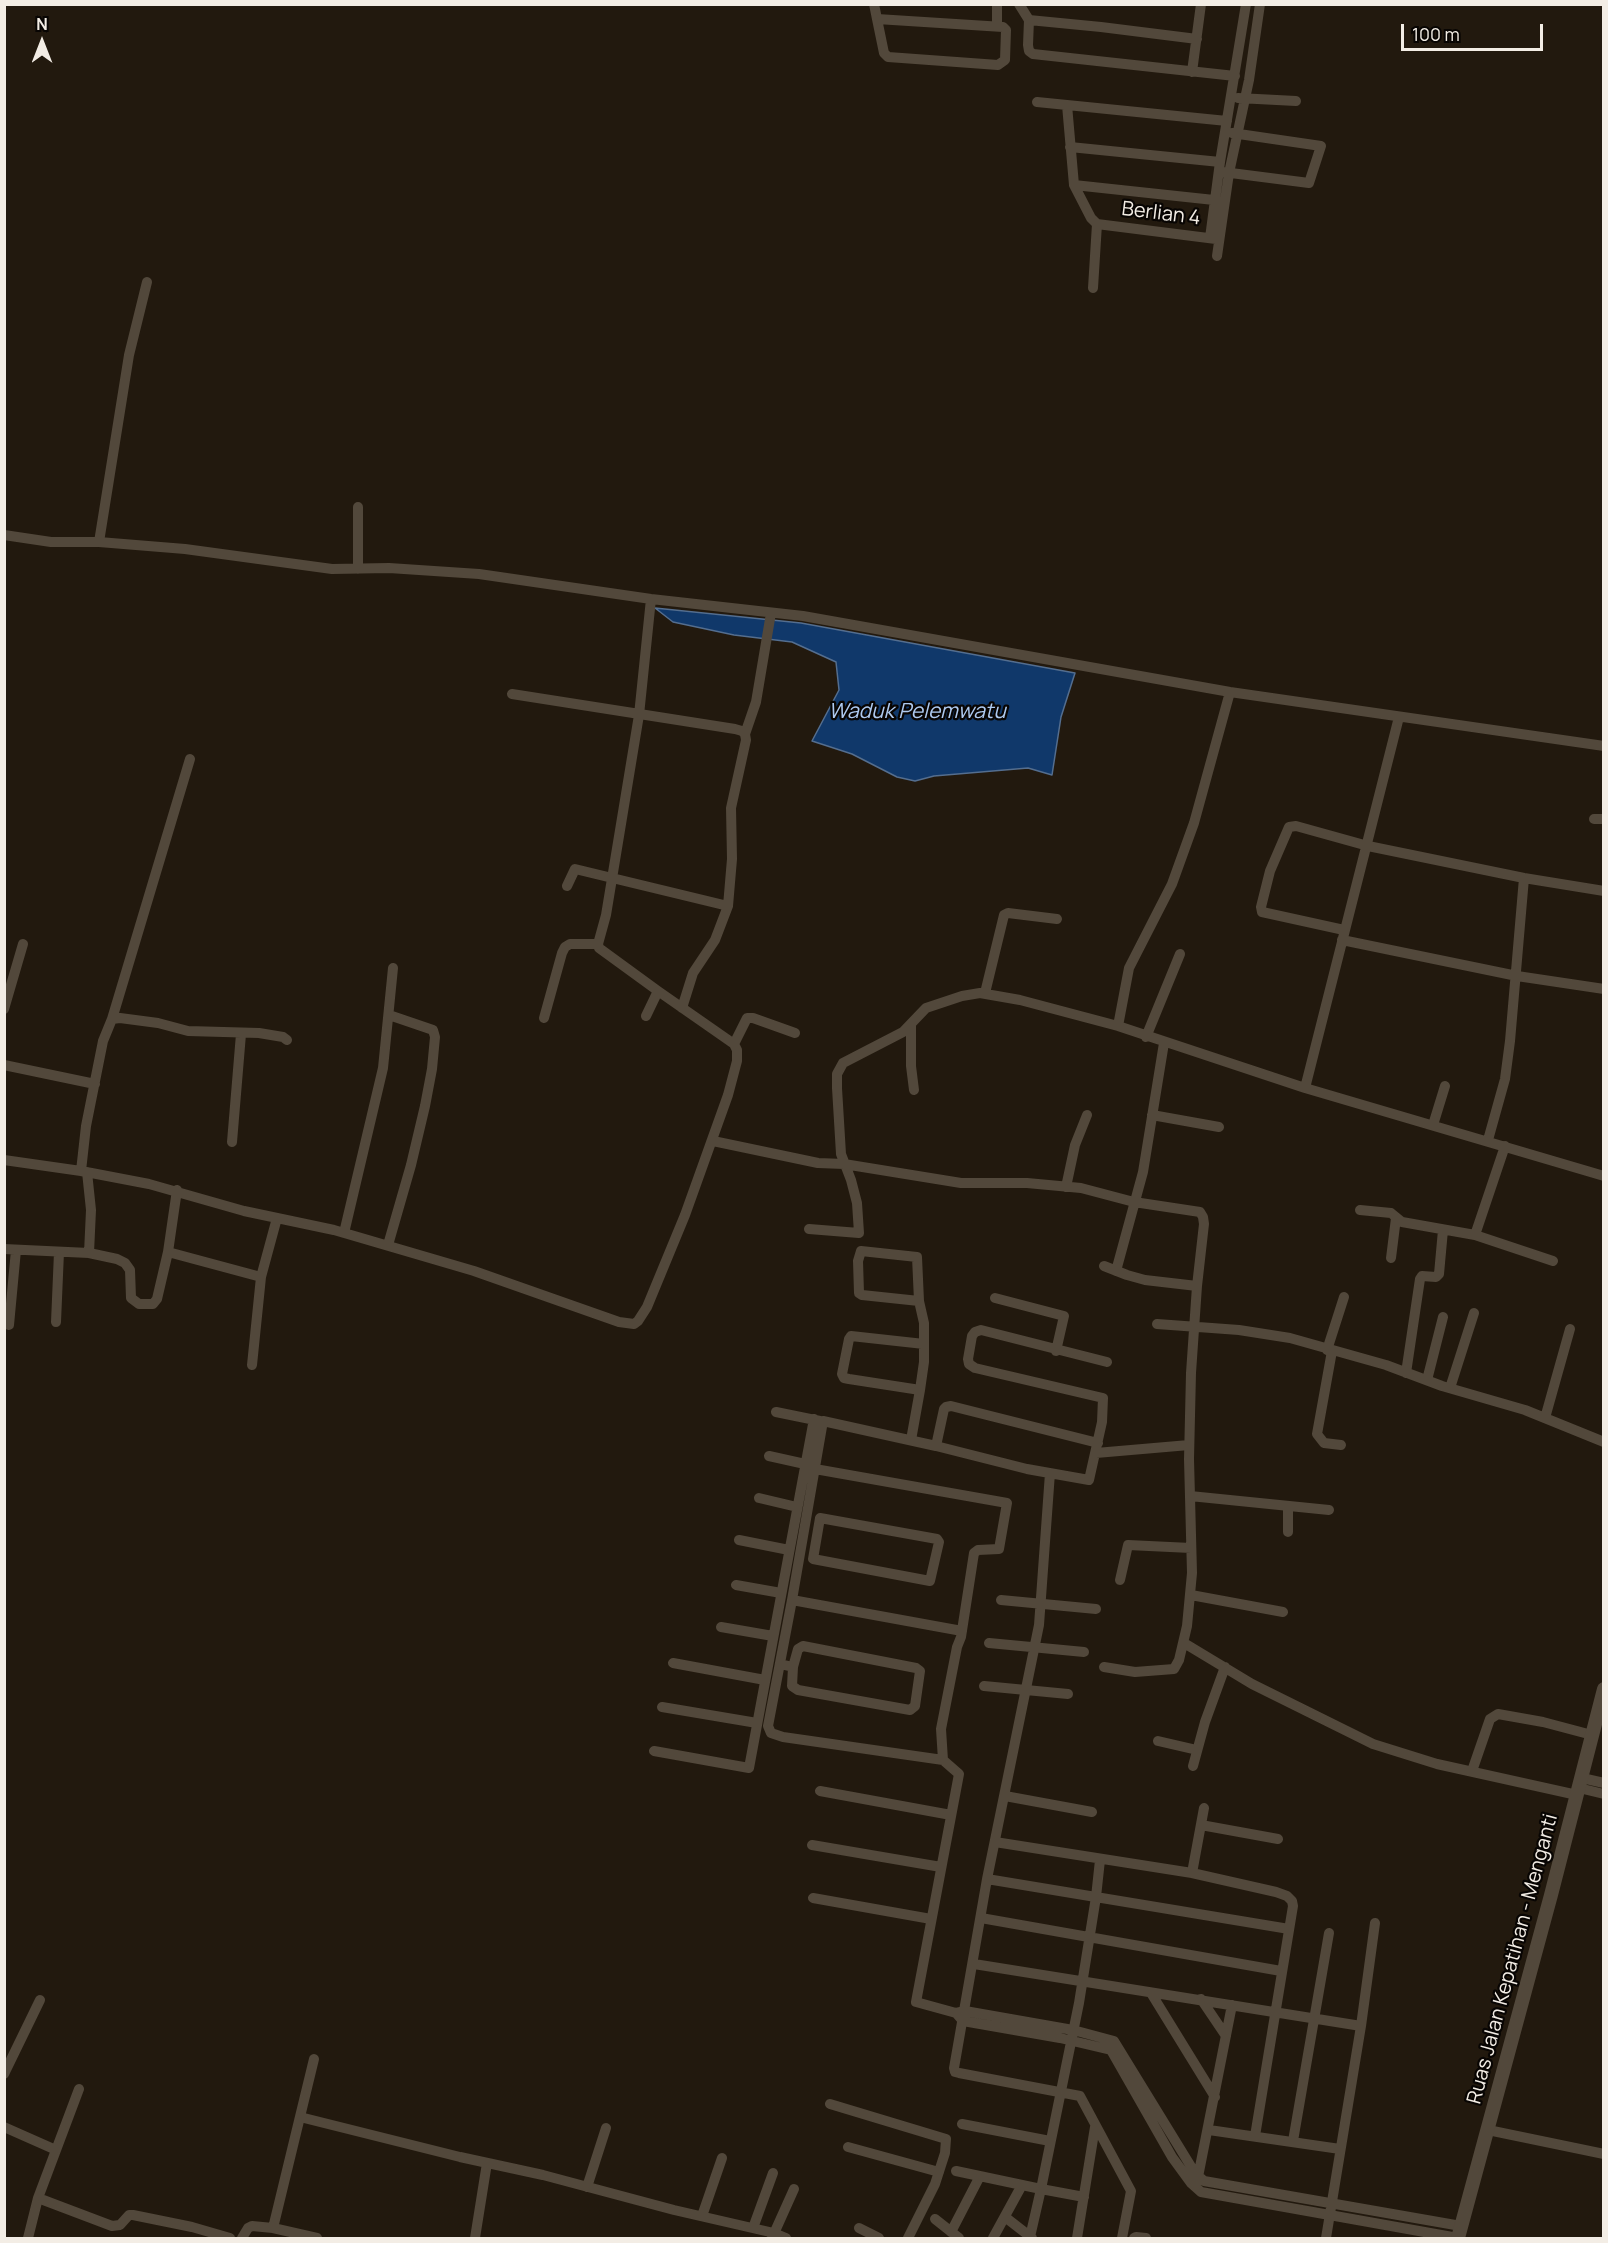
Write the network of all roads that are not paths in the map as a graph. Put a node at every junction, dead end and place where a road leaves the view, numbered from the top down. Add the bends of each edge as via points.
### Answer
1 (874, 4) edge
2 (997, 4) edge
3 (1019, 4) edge
4 (1201, 4) edge
5 (1246, 4) edge
6 (1260, 4) edge
7 (877, 19) junction
8 (1029, 20) junction
9 (1243, 21) junction
10 (1257, 22) junction
11 (997, 27) junction
12 (1197, 39) junction
13 (1192, 72) junction
14 (1235, 76) junction
15 (1232, 98) junction
16 (1244, 98) junction
17 (1296, 101) dead end
18 (1037, 102) dead end
19 (1067, 105) junction
20 (1227, 121) junction
21 (1231, 133) junction
22 (1070, 147) junction
23 (1222, 169) junction
24 (1074, 184) junction
25 (1214, 200) junction
26 (1097, 224) junction
27 (1215, 239) junction
28 (1217, 256) dead end
29 (147, 282) dead end
30 (1093, 288) dead end
31 (358, 507) dead end
32 (4, 536) edge
33 (99, 542) junction
34 (358, 569) junction
35 (651, 599) junction
36 (771, 613) junction
37 (1230, 692) junction
38 (512, 694) dead end
39 (639, 715) junction
40 (1399, 717) junction
41 (745, 734) junction
42 (1604, 746) edge
43 (190, 759) dead end
44 (1368, 846) junction
45 (613, 877) junction
46 (1524, 878) junction
47 (567, 886) dead end
48 (1604, 891) edge
49 (728, 906) junction
50 (1057, 919) dead end
51 (1343, 935) junction
52 (23, 944) dead end
53 (598, 944) junction
54 (1180, 954) dead end
55 (393, 968) dead end
56 (1517, 976) junction
57 (1604, 990) edge
58 (658, 991) junction
59 (985, 993) junction
60 (682, 1008) junction
61 (4, 1009) edge
62 (389, 1015) junction
63 (646, 1016) dead end
64 (544, 1018) dead end
65 (112, 1019) junction
66 (911, 1025) junction
67 (1118, 1026) junction
68 (795, 1033) dead end
69 (241, 1034) junction
70 (1146, 1037) junction
71 (287, 1040) dead end
72 (1164, 1043) junction
73 (734, 1044) junction
74 (4, 1065) edge
75 (95, 1084) junction
76 (1445, 1086) dead end
77 (1305, 1088) junction
78 (914, 1090) dead end
79 (1087, 1115) dead end
80 (1152, 1115) junction
81 (1432, 1125) junction
82 (1219, 1127) dead end
83 (1488, 1140) junction
84 (713, 1141) junction
85 (232, 1142) dead end
86 (1505, 1146) junction
87 (4, 1160) edge
88 (844, 1164) junction
89 (84, 1171) junction
90 (1604, 1176) edge
91 (1066, 1187) junction
92 (177, 1190) junction
93 (1134, 1202) junction
94 (1360, 1210) dead end
95 (277, 1218) junction
96 (1396, 1218) junction
97 (809, 1229) dead end
98 (1443, 1230) junction
99 (344, 1233) junction
100 (1474, 1235) junction
101 (388, 1245) junction
102 (4, 1249) edge
103 (16, 1250) junction
104 (59, 1252) junction
105 (168, 1252) junction
106 (89, 1253) junction
107 (1391, 1258) dead end
108 (1553, 1261) dead end
109 (1104, 1266) dead end
110 (1116, 1271) junction
111 (261, 1277) junction
112 (1197, 1286) junction
113 (1344, 1297) dead end
114 (995, 1298) dead end
115 (919, 1300) junction
116 (1474, 1312) dead end
117 (1443, 1317) dead end
118 (56, 1322) dead end
119 (1157, 1324) dead end
120 (9, 1325) dead end
121 (1194, 1326) junction
122 (1570, 1329) dead end
123 (924, 1344) junction
124 (1330, 1350) junction
125 (1056, 1351) junction
126 (1107, 1362) dead end
127 (252, 1365) dead end
128 (1406, 1373) junction
129 (1427, 1380) junction
130 (1450, 1388) junction
131 (920, 1390) junction
132 (776, 1412) dead end
133 (1545, 1418) junction
134 (819, 1420) junction
135 (914, 1441) junction
136 (1604, 1442) edge
137 (935, 1445) junction
138 (1189, 1445) junction
139 (1341, 1445) dead end
140 (1097, 1448) junction
141 (769, 1456) dead end
142 (810, 1467) junction
143 (1050, 1473) junction
144 (1190, 1496) junction
145 (759, 1498) dead end
146 (1288, 1506) junction
147 (797, 1507) junction
148 (1329, 1510) dead end
149 (1288, 1532) dead end
150 (804, 1536) junction
151 (816, 1538) junction
152 (739, 1540) dead end
153 (1191, 1548) junction
154 (789, 1550) junction
155 (1120, 1580) dead end
156 (736, 1585) dead end
157 (781, 1593) junction
158 (1191, 1595) junction
159 (792, 1600) junction
160 (1001, 1600) dead end
161 (1042, 1604) junction
162 (1096, 1608) dead end
163 (1283, 1612) dead end
164 (721, 1627) dead end
165 (962, 1630) junction
166 (773, 1636) junction
167 (990, 1643) dead end
168 (1184, 1643) junction
169 (1035, 1648) junction
170 (1084, 1652) dead end
171 (673, 1663) dead end
172 (780, 1664) junction
173 (794, 1667) junction
174 (1104, 1667) dead end
175 (1225, 1667) junction
176 (765, 1680) junction
177 (984, 1686) dead end
178 (1604, 1689) edge
179 (1027, 1690) junction
180 (1068, 1694) dead end
181 (662, 1707) dead end
182 (757, 1723) junction
183 (1592, 1735) junction
184 (1158, 1741) dead end
185 (1197, 1750) junction
186 (654, 1751) dead end
187 (943, 1760) junction
188 (1193, 1766) dead end
189 (1472, 1772) junction
190 (1604, 1783) edge
191 (1579, 1787) junction
192 (820, 1791) dead end
193 (1604, 1794) edge
194 (1005, 1796) junction
195 (1204, 1808) dead end
196 (1092, 1812) dead end
197 (951, 1815) junction
198 (1201, 1826) junction
199 (1278, 1839) dead end
200 (995, 1842) junction
201 (812, 1845) dead end
202 (1100, 1860) junction
203 (941, 1867) junction
204 (1192, 1873) junction
205 (987, 1879) junction
206 (1096, 1897) junction
207 (813, 1898) dead end
208 (981, 1918) junction
209 (932, 1919) junction
210 (1375, 1923) dead end
211 (1289, 1929) junction
212 (1329, 1933) dead end
213 (1089, 1939) junction
214 (974, 1964) junction
215 (1281, 1971) junction
216 (1082, 1981) junction
217 (1151, 1993) junction
218 (40, 2000) dead end
219 (1202, 2000) junction
220 (1232, 2005) junction
221 (1276, 2012) junction
222 (957, 2014) junction
223 (1313, 2019) junction
224 (1361, 2026) junction
225 (1072, 2035) junction
226 (1226, 2036) junction
227 (314, 2059) dead end
228 (4, 2074) edge
229 (79, 2089) dead end
230 (1060, 2092) junction
231 (1215, 2097) junction
232 (830, 2104) dead end
233 (300, 2117) junction
234 (962, 2124) dead end
235 (4, 2127) edge
236 (1095, 2127) junction
237 (606, 2128) dead end
238 (1209, 2130) junction
239 (1488, 2130) junction
240 (1255, 2136) junction
241 (1050, 2141) junction
242 (1293, 2142) junction
243 (848, 2147) dead end
244 (1340, 2149) junction
245 (56, 2150) junction
246 (1604, 2154) edge
247 (722, 2158) dead end
248 (488, 2163) junction
249 (956, 2171) dead end
250 (939, 2172) junction
251 (773, 2173) dead end
252 (980, 2176) junction
253 (1197, 2183) junction
254 (1022, 2185) junction
255 (587, 2187) junction
256 (1041, 2189) junction
257 (794, 2190) dead end
258 (1084, 2197) junction
259 (38, 2198) junction
260 (1330, 2210) junction
261 (702, 2216) junction
262 (1005, 2217) junction
263 (935, 2219) dead end
264 (273, 2228) junction
265 (753, 2228) junction
266 (864, 2233) edge
267 (1459, 2234) edge
268 (955, 2235) edge
269 (773, 2236) edge
270 (28, 2238) edge
271 (230, 2238) edge
272 (242, 2238) edge
273 (317, 2238) edge
274 (475, 2238) edge
275 (786, 2238) edge
276 (879, 2238) edge
277 (908, 2238) edge
278 (993, 2238) edge
279 (1031, 2238) edge
280 (1077, 2238) edge
281 (1122, 2238) edge
282 (1134, 2238) edge
283 (1146, 2238) edge
284 (1326, 2238) edge

1 - 7 street
2 - 11 street
3 - 8 street
4 - 12 street
5 - 9 street
6 - 10 street
7 - 11 street
7 - 11 street via 884,53 904,60 998,65 1005,60 1006,30
8 - 12 street
8 - 13 street via 1028,45 1033,54
9 - 10 street
9 - 14 street
10 - 16 street
12 - 13 street
13 - 14 street
14 - 15 street
15 - 16 street
15 - 20 street
16 - 17 street
16 - 21 street
18 - 19 street
19 - 20 street
19 - 22 street
20 - 21 street
21 - 23 street
21 - 23 street via 1321,146 1309,183
22 - 23 street
22 - 24 street
23 - 25 street
23 - 27 street
24 - 25 street
24 - 26 street
25 - 27 street
26 - 27 street, Berlian 4
26 - 30 street
27 - 28 street
29 - 33 street via 129,355
31 - 34 street
32 - 33 street via 51,542
33 - 34 street
34 - 35 street via 479,574
35 - 36 street
35 - 39 street
36 - 37 street
36 - 41 street via 756,702
37 - 40 street
37 - 67 street via 1194,823 1175,874 1129,969
38 - 39 street
39 - 41 street via 735,729
39 - 45 street
40 - 42 street
40 - 44 street
41 - 49 street via 731,808
43 - 65 street
44 - 46 street
44 - 51 street
44 - 51 street via 1288,827 1268,880 1261,907 1264,914
45 - 47 street via 575,868
45 - 49 street
45 - 53 street
46 - 48 street
46 - 56 street
49 - 60 street via 715,940 693,973
50 - 59 street via 1004,915
51 - 56 street
51 - 77 street
52 - 61 street
53 - 58 street
53 - 64 street via 565,947
54 - 70 street
55 - 62 street
56 - 57 street
56 - 83 street via 1505,1078
58 - 60 street
58 - 63 street
59 - 66 street via 926,1008
59 - 67 street
60 - 73 street
62 - 99 street via 383,1068
62 - 101 street via 433,1030 435,1036 425,1106
65 - 69 street via 158,1023 188,1031
65 - 75 street via 103,1041
66 - 78 street
66 - 88 street via 843,1063 837,1074
67 - 70 street
68 - 73 street via 747,1018
69 - 71 street via 259,1033
69 - 85 street
70 - 72 street
72 - 77 street
72 - 80 street
73 - 84 street via 735,1075
74 - 75 street
75 - 89 street via 86,1126
76 - 81 street
77 - 81 street
79 - 91 street via 1075,1144
80 - 82 street
80 - 93 street
81 - 83 street
83 - 86 street
84 - 88 street via 818,1163
84 - 101 street via 647,1307 634,1324 608,1319 511,1283
86 - 90 street
86 - 100 street
87 - 89 street
88 - 91 street via 961,1183
88 - 97 street via 857,1203 859,1233
89 - 92 street
89 - 106 street via 91,1210
91 - 93 street
92 - 95 street
92 - 105 street
93 - 110 street
93 - 112 street via 1200,1212 1204,1224
94 - 96 street via 1391,1213
95 - 99 street
95 - 111 street
96 - 98 street
96 - 107 street
98 - 100 street
98 - 128 street via 1439,1274 1420,1279
99 - 101 street
100 - 108 street
102 - 103 street
103 - 104 street
103 - 120 street
104 - 106 street
104 - 118 street
105 - 106 street via 158,1299 145,1305 131,1298 125,1263
105 - 111 street
109 - 110 street
110 - 112 street via 1145,1280
111 - 127 street
112 - 121 street
113 - 124 street
114 - 125 street via 1064,1316
115 - 115 street via 917,1257 861,1251 859,1293
115 - 123 street
116 - 130 street
117 - 129 street
119 - 121 street
121 - 124 street via 1290,1338
121 - 138 street
122 - 133 street
123 - 131 street
123 - 131 street via 851,1335 842,1374 844,1378
124 - 128 street
124 - 139 street via 1317,1434 1324,1443
125 - 126 street
125 - 140 street via 981,1330 972,1335 968,1359 975,1368 1103,1398
128 - 129 street
129 - 130 street
130 - 133 street
131 - 135 street
132 - 134 street
133 - 136 street
134 - 135 street
134 - 142 street
135 - 137 street
137 - 140 street via 944,1409 951,1406
137 - 143 street
138 - 140 street
138 - 144 street
140 - 143 street via 1089,1480
141 - 142 street
142 - 147 street
142 - 150 street
142 - 165 street via 1007,1503 999,1549 974,1553
143 - 161 street
144 - 146 street
144 - 153 street
145 - 147 street
146 - 148 street
146 - 149 street
147 - 154 street
150 - 151 street
150 - 159 street
151 - 151 street via 816,1561 930,1581 939,1542 822,1518
152 - 154 street
153 - 155 street via 1128,1545
153 - 158 street
154 - 157 street
156 - 157 street
157 - 166 street
158 - 163 street
158 - 168 street
159 - 165 street
159 - 172 street
160 - 161 street
161 - 162 street
161 - 169 street
164 - 166 street
165 - 187 street via 941,1730
166 - 176 street
167 - 169 street
168 - 174 street via 1177,1666 1171,1670 1135,1672
168 - 175 street
169 - 170 street
169 - 179 street
171 - 176 street
172 - 173 street
172 - 187 street via 768,1726 776,1736
173 - 173 street via 798,1649 803,1646 916,1668 920,1671 915,1706 910,1710 798,1690 792,1686
175 - 185 street
175 - 189 street via 1373,1744
176 - 182 street
177 - 179 street
178 - 183 main road, Ruas Jalan Kepatihan - Menganti
179 - 180 street
179 - 194 street
181 - 182 street
182 - 186 street via 749,1768
183 - 189 street via 1498,1714 1490,1719
183 - 191 main road, Ruas Jalan Kepatihan - Menganti
184 - 185 street
185 - 188 street
187 - 197 street via 959,1774
189 - 191 street
190 - 191 street
191 - 193 street
191 - 239 main road, Ruas Jalan Kepatihan - Menganti
192 - 197 street
194 - 196 street
194 - 200 street
195 - 198 street
197 - 203 street
198 - 199 street
198 - 204 street
200 - 202 street
200 - 205 street
201 - 203 street
202 - 204 street
202 - 206 street
203 - 209 street
204 - 211 street via 1287,1896 1293,1906
205 - 206 street
205 - 208 street
206 - 211 street
206 - 213 street
207 - 209 street
208 - 213 street
208 - 214 street
209 - 222 street via 916,2002
210 - 224 street
211 - 215 street
212 - 223 street
213 - 215 street
213 - 216 street
214 - 216 street
214 - 222 street
215 - 221 street
216 - 217 street
216 - 225 street
217 - 219 street
217 - 231 street
218 - 228 street
219 - 220 street
219 - 226 street
220 - 221 street
220 - 226 street
221 - 223 street
221 - 240 street
222 - 225 street
222 - 230 street via 955,2072
223 - 224 street
223 - 242 street
224 - 244 street
225 - 230 street
225 - 253 street via 1108,2038 1118,2044
226 - 231 street
227 - 233 street
229 - 245 street
230 - 236 street via 1079,2095
230 - 241 street
231 - 238 street
232 - 250 street via 944,2137 947,2140
233 - 248 street
233 - 264 street
234 - 241 street
235 - 245 street
236 - 258 street
236 - 281 street via 1131,2191
237 - 255 street
238 - 240 street
238 - 253 street
239 - 246 street
239 - 267 main road, Ruas Jalan Kepatihan - Menganti
240 - 242 street
241 - 256 street
242 - 244 street
243 - 250 street
244 - 260 street
245 - 259 street
247 - 261 street
248 - 255 street
248 - 274 street
249 - 252 street
250 - 277 street
251 - 265 street
252 - 254 street
252 - 268 street
253 - 260 street
254 - 256 street
254 - 262 street
255 - 261 street
256 - 258 street
256 - 279 street
257 - 269 street
258 - 280 street
259 - 270 street
259 - 271 street via 112,2226 133,2215
260 - 267 street
260 - 284 street
261 - 265 street
262 - 278 street
262 - 279 street
263 - 268 street
264 - 272 street via 252,2226
264 - 273 street
265 - 269 street
266 - 276 street
269 - 275 street
282 - 283 street

